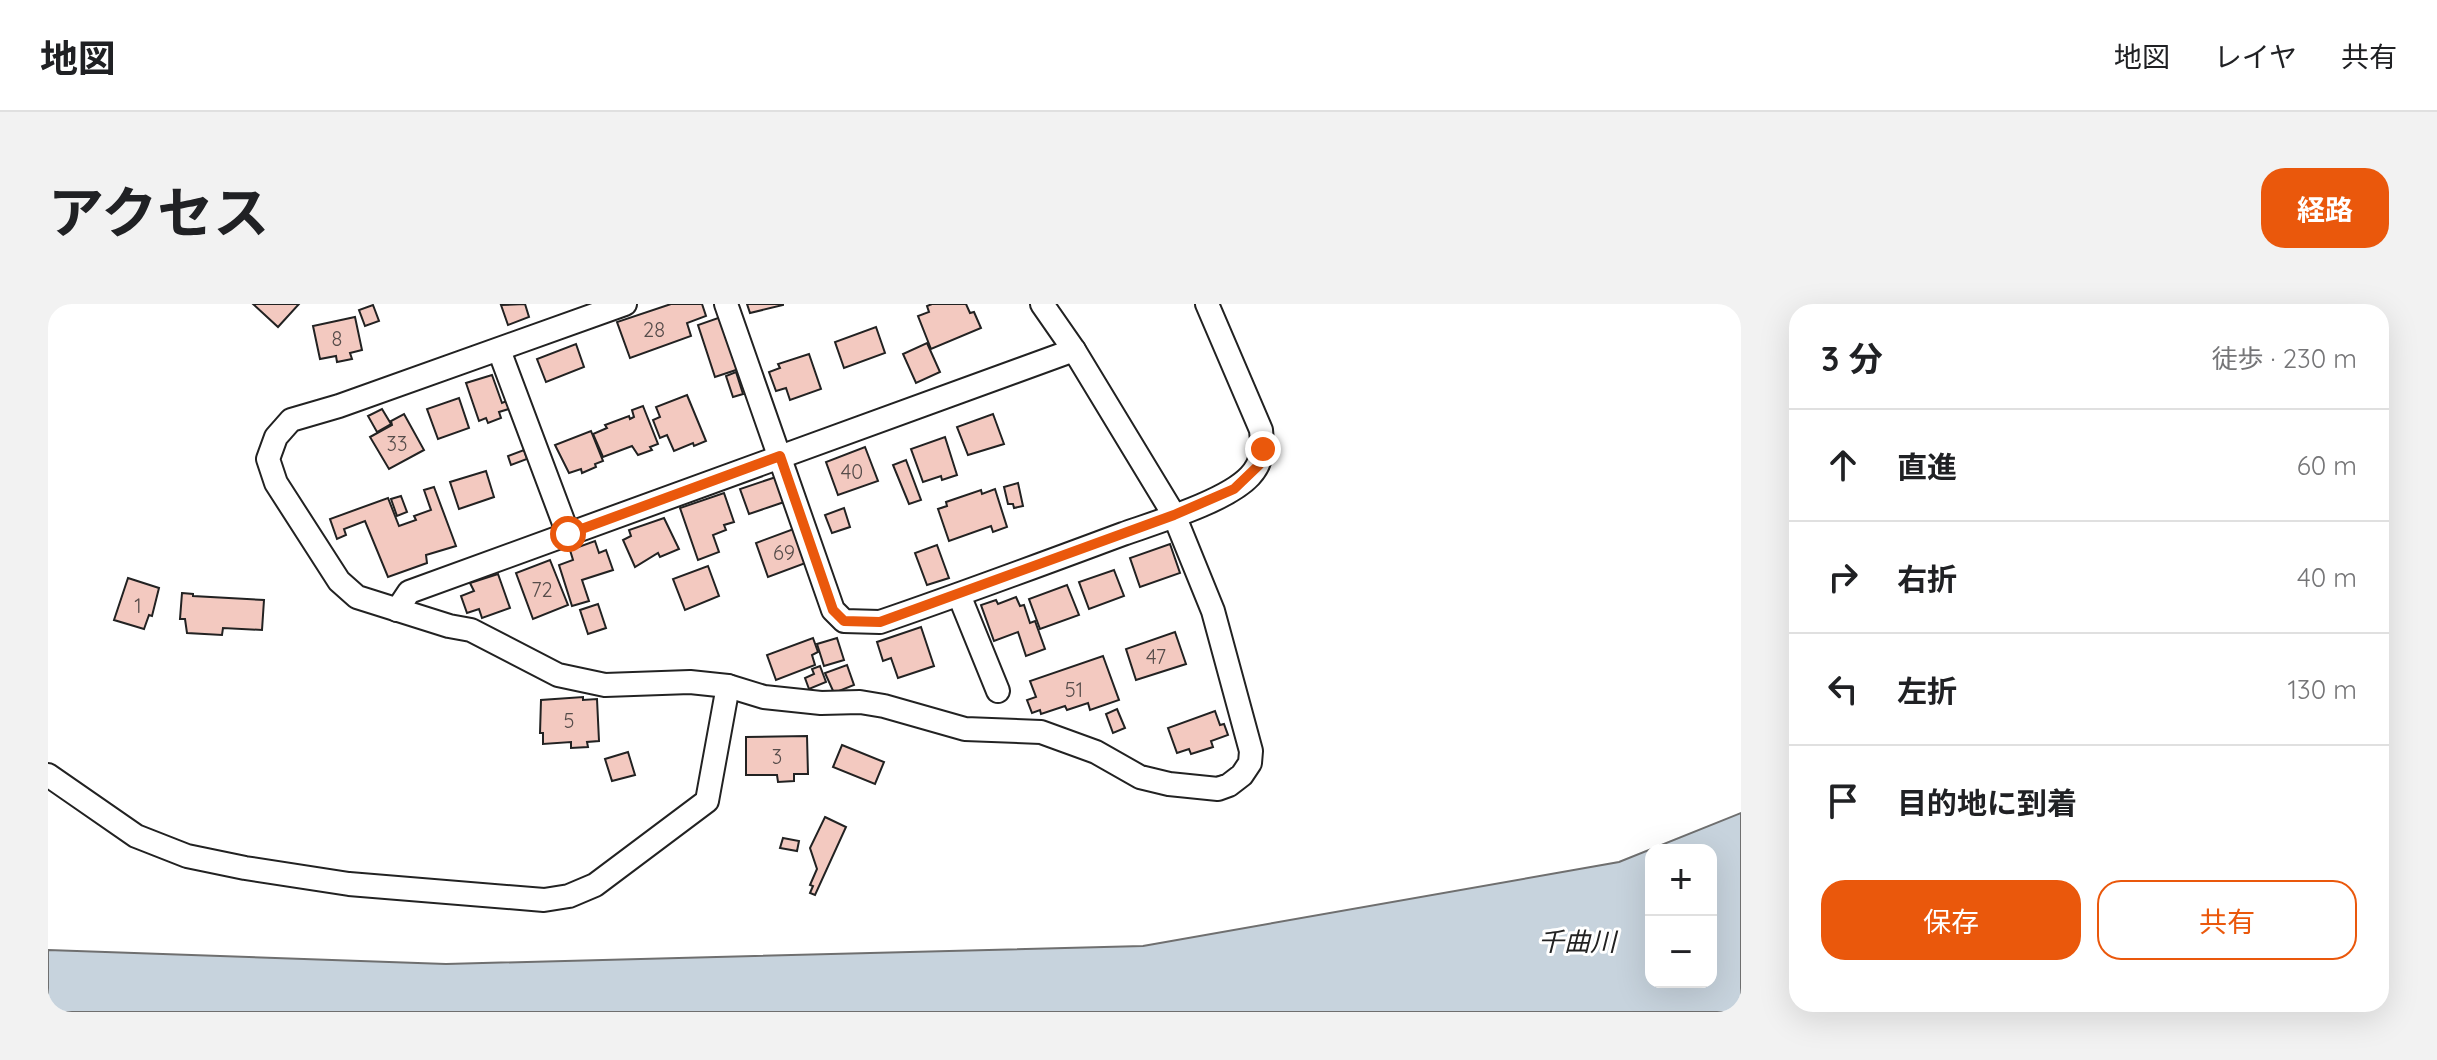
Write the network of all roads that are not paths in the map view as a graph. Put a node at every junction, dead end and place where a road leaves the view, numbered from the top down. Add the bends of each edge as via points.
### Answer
1 (625, 304) edge
2 (726, 304) edge
3 (1042, 304) edge
4 (1207, 304) edge
5 (499, 350) junction
6 (1074, 350) junction
7 (780, 456) junction
8 (1174, 515) junction
9 (568, 534) junction
10 (959, 595) junction
11 (397, 610) junction
12 (728, 686) junction
13 (998, 691) dead end
14 (48, 775) edge

1 - 5 street
2 - 7 street
3 - 6 street
4 - 8 street via 1261,430 1263,449 1259,465 1234,489
5 - 9 street
5 - 11 street via 291,420 276,437 268,459 276,483 339,581 357,597
6 - 7 street
6 - 8 street
7 - 9 street
7 - 10 street via 833,610 844,621 880,622
8 - 10 street
8 - 12 street via 1213,611 1251,751 1250,763 1229,785 1218,789 1140,777 1096,752 1041,732 965,729 860,702 764,697
9 - 11 street via 409,592
10 - 13 street
11 - 12 street via 471,630 558,675 605,685
12 - 14 street via 707,801 595,885 544,900 349,884 187,856 136,836

